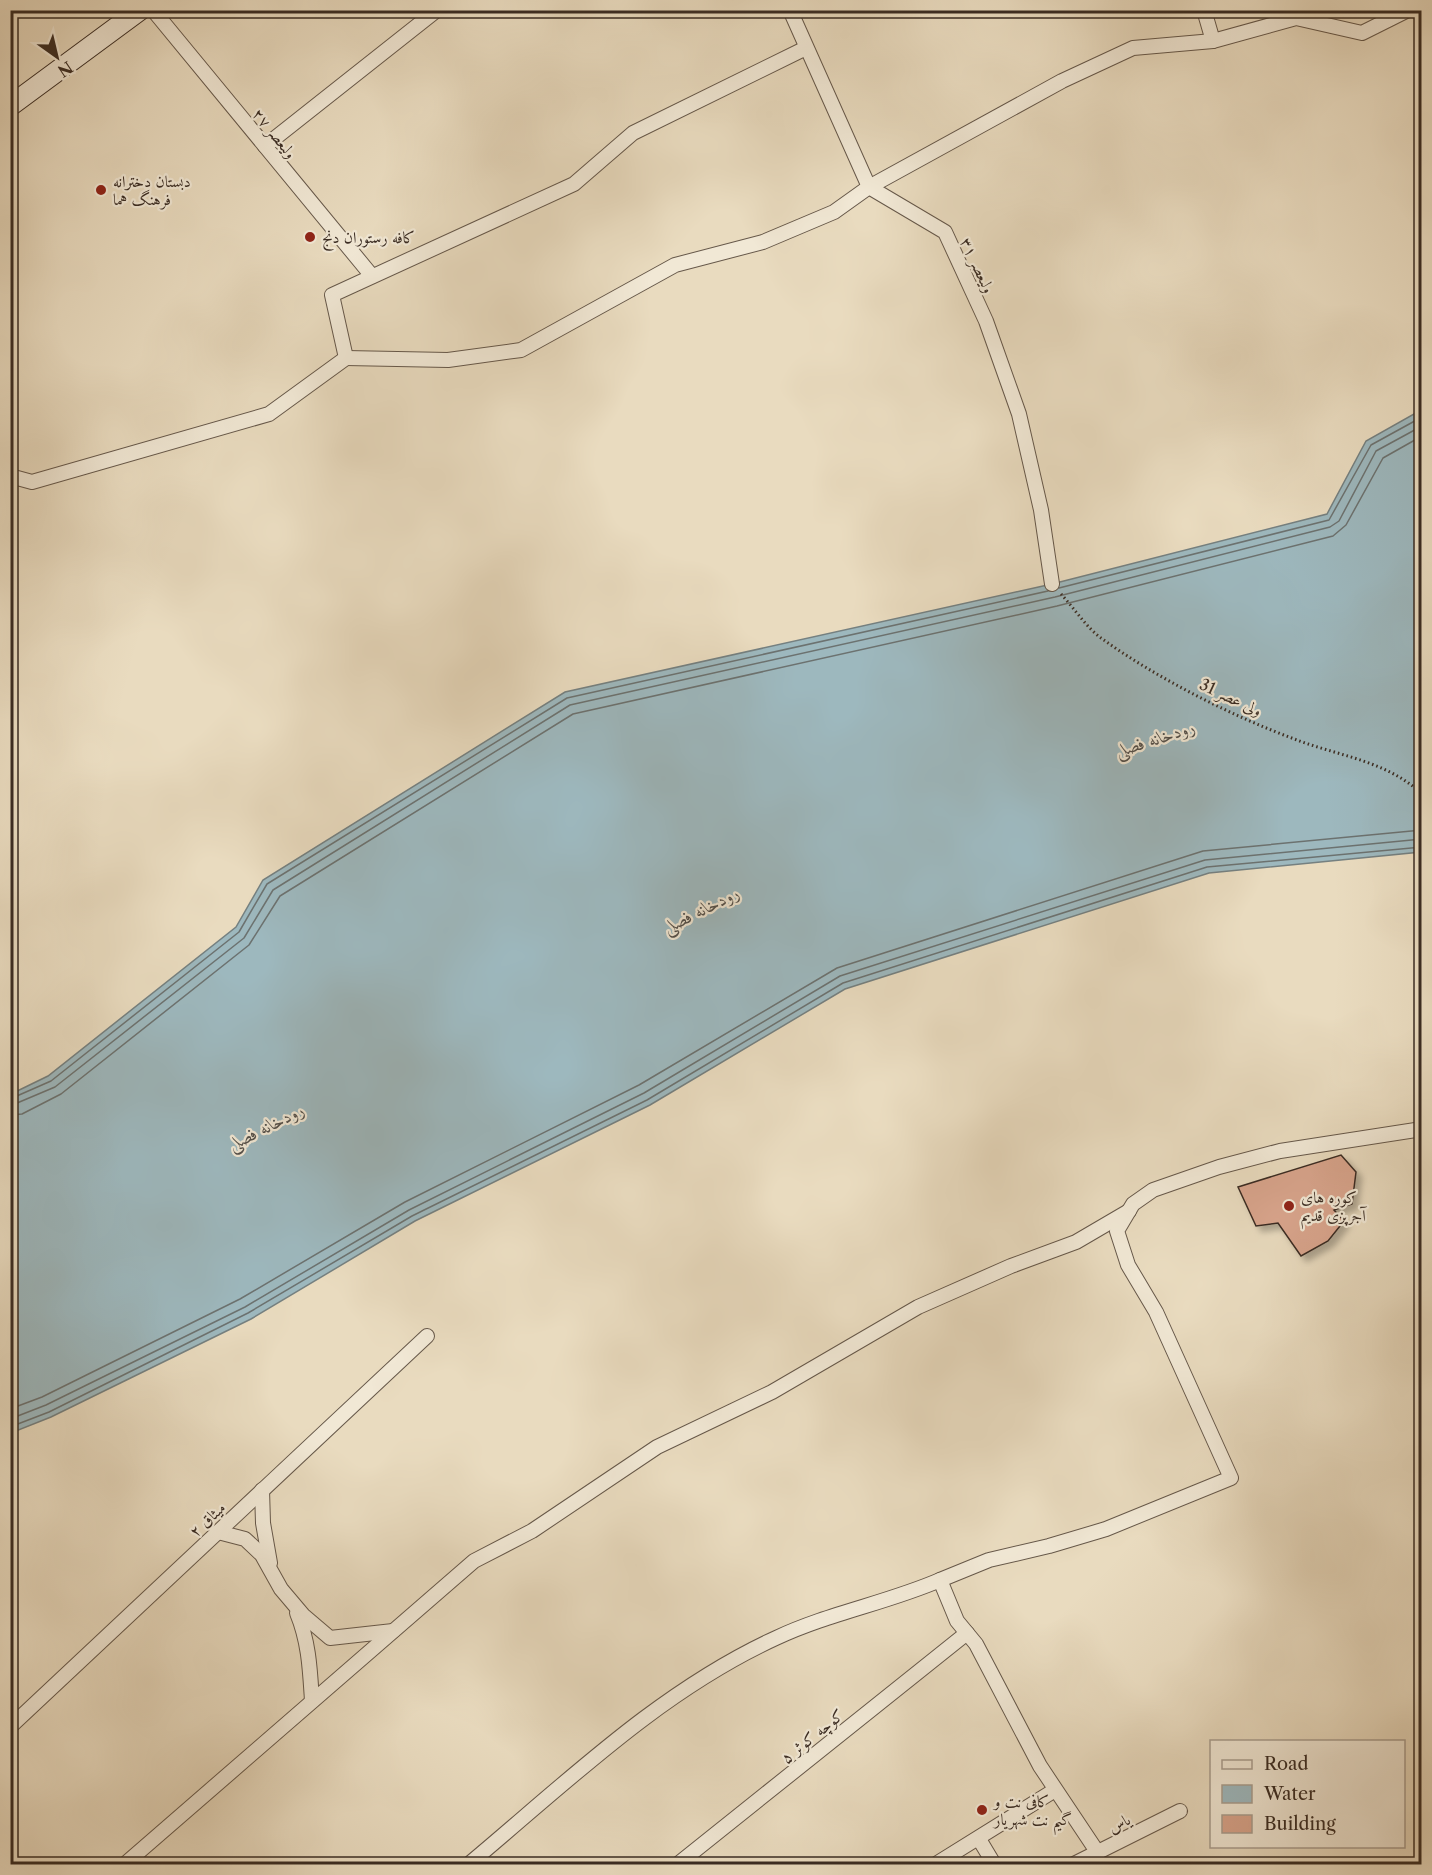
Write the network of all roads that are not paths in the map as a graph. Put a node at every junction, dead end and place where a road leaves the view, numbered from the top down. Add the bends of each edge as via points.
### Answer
1 (140, 10) edge
2 (153, 10) edge
3 (437, 10) edge
4 (789, 10) edge
5 (1204, 10) edge
6 (1407, 10) edge
7 (1214, 41) junction
8 (806, 48) junction
9 (10, 106) edge
10 (265, 146) junction
11 (869, 187) junction
12 (372, 276) junction
13 (346, 358) junction
14 (10, 476) edge
15 (1052, 584) road end
16 (1422, 1129) edge
17 (1129, 1211) junction
18 (427, 1336) dead end
19 (262, 1490) junction
20 (219, 1532) junction
21 (271, 1571) junction
22 (940, 1580) junction
23 (292, 1603) junction
24 (393, 1631) junction
25 (967, 1633) junction
26 (312, 1701) junction
27 (10, 1727) edge
28 (1055, 1790) junction
29 (1180, 1811) dead end
30 (979, 1839) junction
31 (1098, 1852) junction
32 (125, 1864) edge
33 (469, 1864) edge
34 (678, 1864) edge
35 (936, 1864) edge
36 (994, 1864) edge
37 (1074, 1864) edge

1 - 9 main road
2 - 10 street, ولیعصر ۲۷
3 - 10 street
4 - 8 street
5 - 7 street
6 - 7 street via 1362,33 1296,18
7 - 11 street via 1132,48 1062,81
8 - 11 street
8 - 12 street via 633,133 574,184
10 - 12 street, ولیعصر ۲۷
11 - 13 street via 834,212 764,242 675,265 521,350 448,360
11 - 15 street, ولیعصر ۳۱ via 945,231 986,321 1019,414 1041,510
12 - 13 street via 332,294
13 - 14 street via 269,414 32,482
16 - 17 street via 1280,1151 1219,1167 1153,1190
17 - 22 street via 1117,1230 1128,1265 1156,1312 1231,1478 1106,1529 989,1560
17 - 24 street via 1076,1242 918,1306 772,1392 657,1447 532,1532 474,1561
18 - 19 street, میثاق ۲
19 - 20 street, میثاق ۲
19 - 21 street
20 - 21 street via 245,1539 262,1555
20 - 27 street, میثاق ۲
21 - 23 street
22 - 25 street via 957,1621
22 - 33 street via 777,1637 730,1662 639,1721
23 - 24 street via 330,1638
23 - 26 street via 305,1632
24 - 26 street
25 - 28 street
25 - 34 street, کوچه کوثر ۵
26 - 32 street
28 - 30 street
28 - 31 street
29 - 31 street, یاس
30 - 35 street
30 - 36 street
31 - 37 street, یاس

